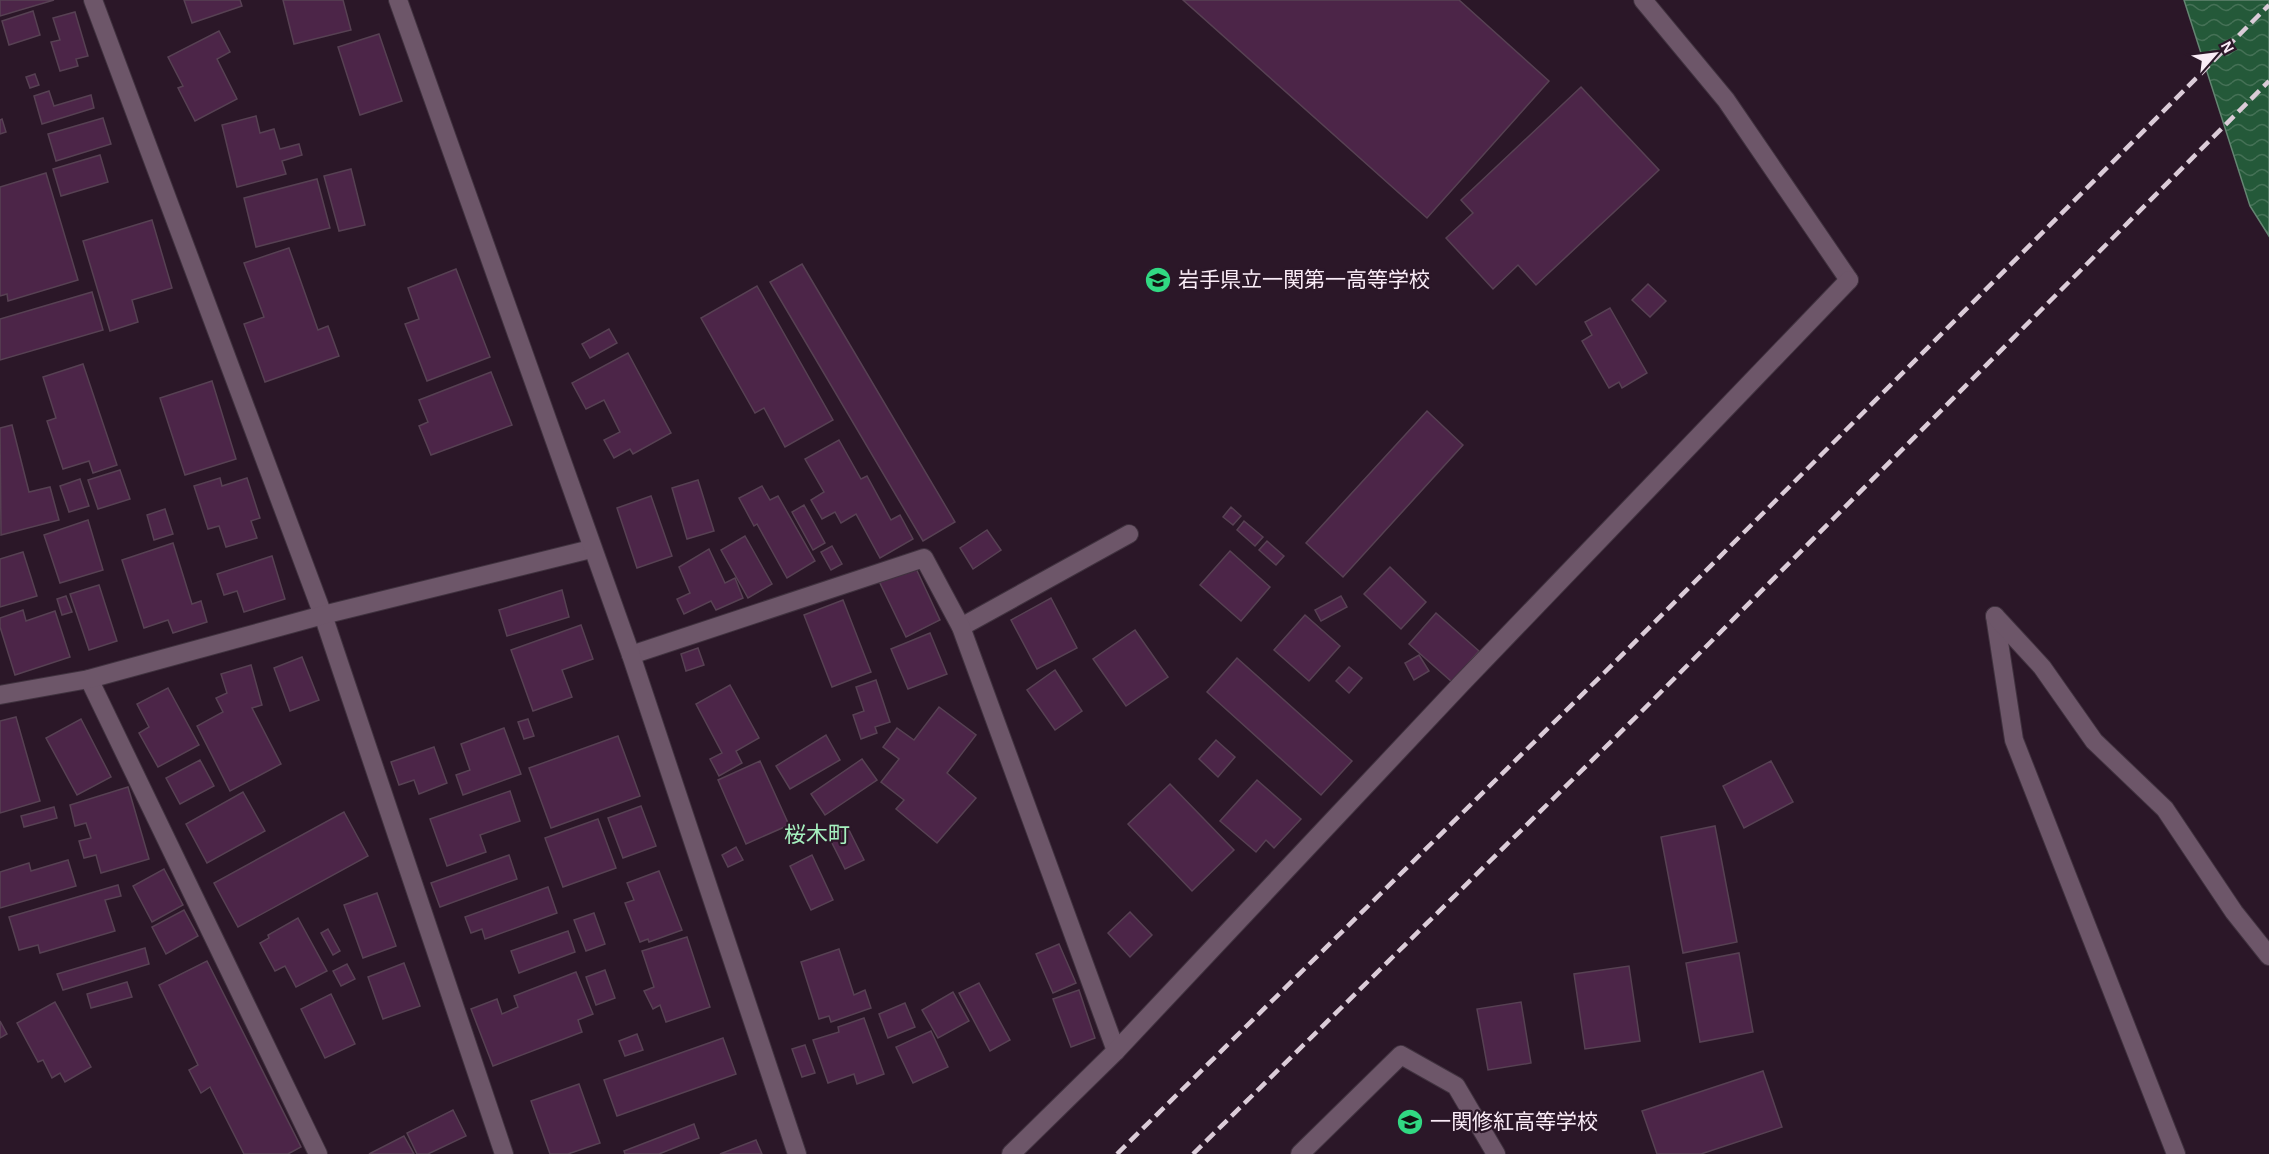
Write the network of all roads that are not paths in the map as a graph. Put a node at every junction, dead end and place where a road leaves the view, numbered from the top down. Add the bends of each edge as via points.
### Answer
1 (93, 0) edge
2 (398, 0) edge
3 (1642, 0) edge
4 (1129, 534) dead end
5 (591, 549) junction
6 (322, 615) junction
7 (961, 627) junction
8 (631, 655) junction
9 (89, 679) junction
10 (0, 695) edge
11 (2269, 956) edge
12 (1116, 1052) junction
13 (318, 1154) edge
14 (504, 1154) edge
15 (797, 1154) edge
16 (1011, 1154) edge
17 (1300, 1154) edge
18 (1496, 1154) edge
19 (2176, 1154) edge

1 - 6 street
2 - 5 street
3 - 12 street via 1726,100 1849,280
4 - 7 street
5 - 6 street
5 - 8 street
6 - 9 street
6 - 14 street
7 - 8 street via 924,558
7 - 12 street
8 - 15 street
9 - 10 street
9 - 13 street
11 - 19 street via 2164,809 2094,741 2042,667 1995,616 2014,740
12 - 16 street
17 - 18 street via 1401,1055 1456,1086

